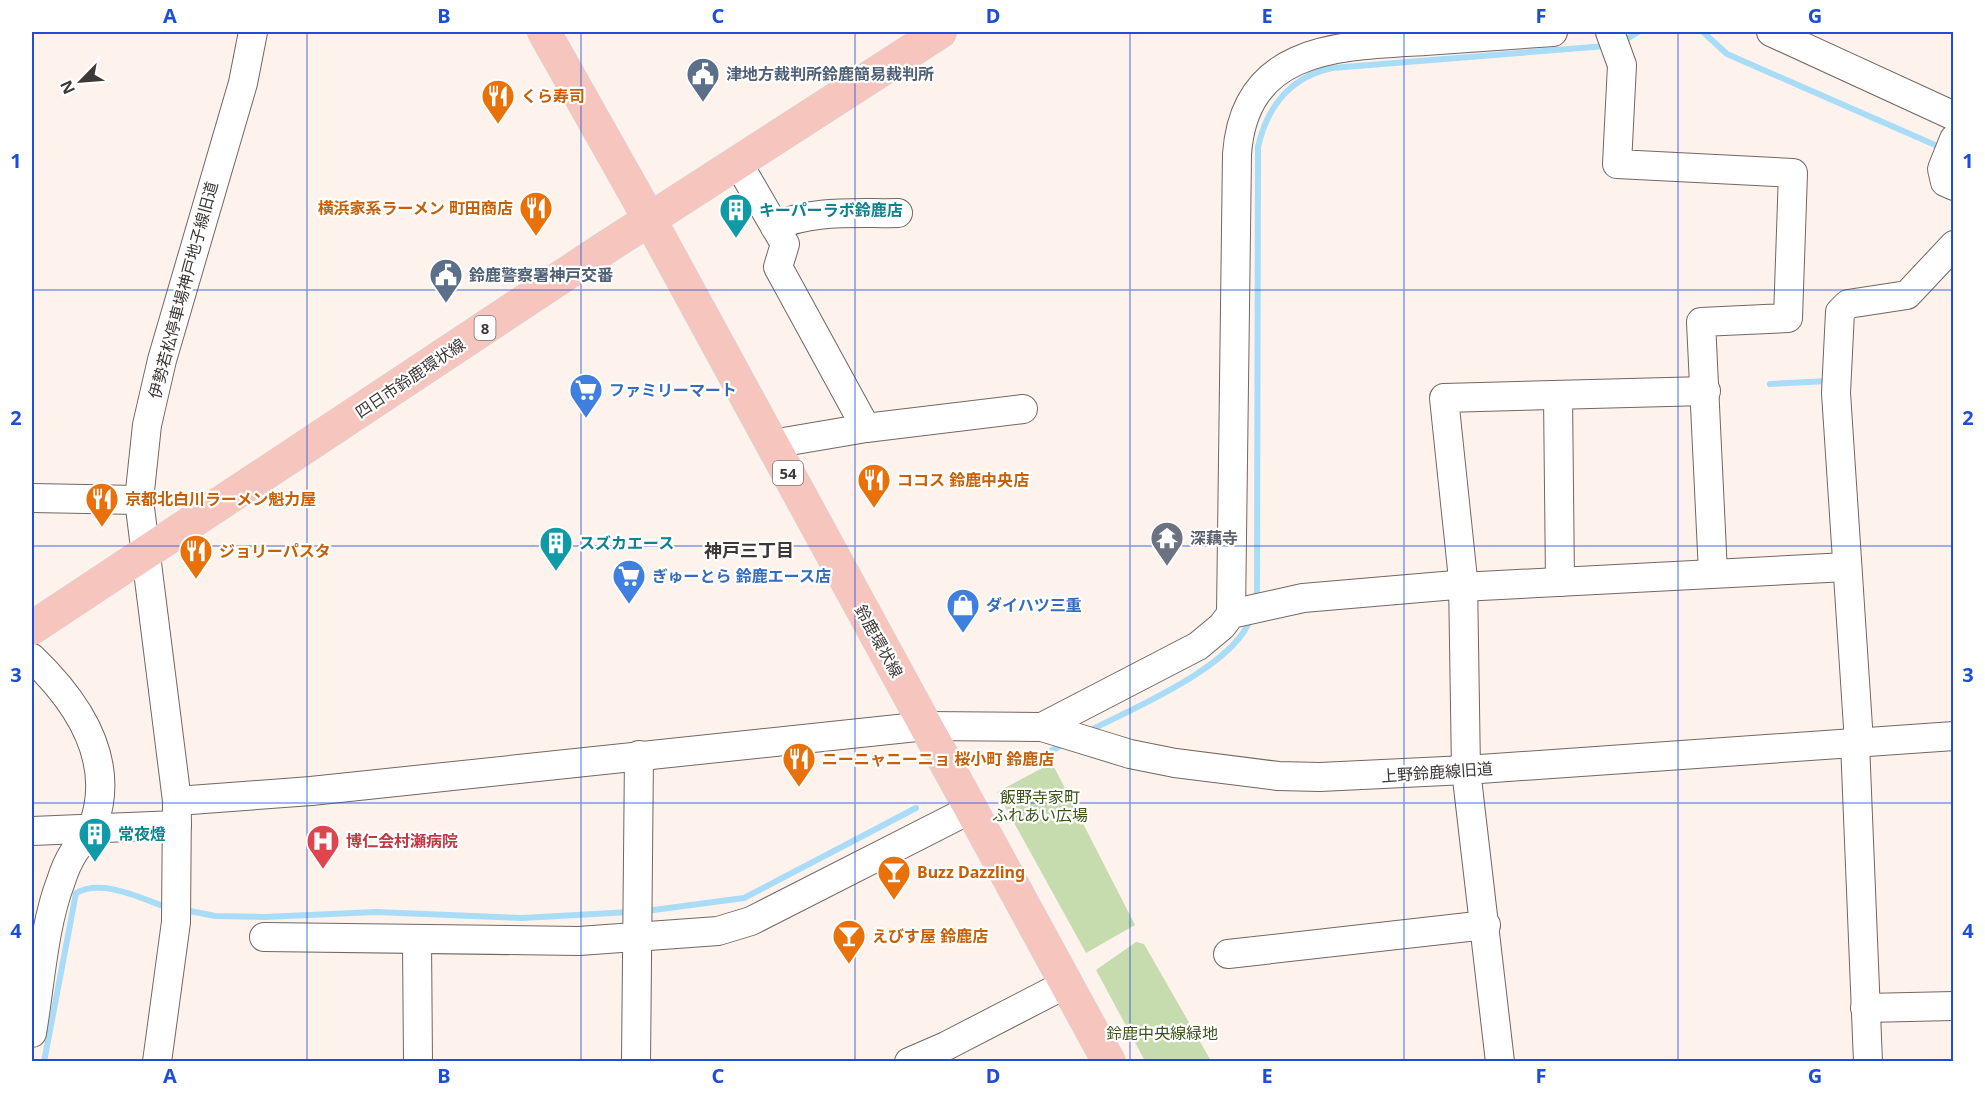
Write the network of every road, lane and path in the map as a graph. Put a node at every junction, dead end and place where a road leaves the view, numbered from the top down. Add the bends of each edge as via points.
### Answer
1 (253, 32) edge
2 (544, 32) edge
3 (940, 32) edge
4 (1553, 32) edge
5 (1610, 32) edge
6 (1771, 32) edge
7 (1440, 35) edge
8 (1953, 116) edge
9 (1953, 140) edge
10 (738, 163) junction
11 (1948, 177) edge
12 (898, 213) dead end
13 (650, 220) junction
14 (775, 227) junction
15 (1953, 245) edge
16 (1706, 391) junction
17 (1558, 395) junction
18 (1023, 409) dead end
19 (866, 428) junction
20 (772, 444) junction
21 (32, 498) edge
22 (139, 500) junction
23 (146, 553) junction
24 (1847, 567) junction
25 (1713, 573) junction
26 (1560, 582) junction
27 (1461, 587) junction
28 (1246, 610) junction
29 (32, 628) edge
30 (32, 658) edge
31 (926, 726) junction
32 (1050, 729) junction
33 (1953, 735) edge
34 (1857, 742) junction
35 (639, 755) junction
36 (1466, 770) junction
37 (971, 808) junction
38 (177, 813) junction
39 (92, 829) junction
40 (32, 831) edge
41 (636, 921) junction
42 (1485, 925) junction
43 (264, 937) dead end
44 (417, 941) junction
45 (1228, 954) dead end
46 (1065, 984) junction
47 (1953, 1006) edge
48 (1865, 1008) junction
49 (32, 1033) edge
50 (157, 1062) edge
51 (418, 1062) edge
52 (636, 1062) edge
53 (909, 1062) edge
54 (1108, 1062) edge
55 (1500, 1062) edge
56 (1868, 1062) edge

1 - 22 street, 伊勢若松停車場神戸地子線旧道 via 243,83 162,360 147,425
2 - 13 main road, 鈴鹿環状線
3 - 10 main road, 四日市鈴鹿環状線 / 8
4 - 7 street
5 - 16 street via 1620,60 1617,177 1792,173 1788,318 1701,322 1702,378
6 - 8 street
7 - 28 street via 1320,51 1300,58 1265,84 1244,120 1237,154
9 - 11 street
10 - 13 main road, 四日市鈴鹿環状線 / 8
10 - 14 street
12 - 14 street via 813,217 788,220
13 - 20 main road, 鈴鹿環状線 / 54
13 - 23 main road, 四日市鈴鹿環状線 / 8
14 - 19 street via 785,244 777,267
15 - 24 street via 1907,295 1848,304 1840,312 1836,393
16 - 17 street
16 - 25 street
17 - 26 street
17 - 27 street via 1444,398
18 - 19 street
19 - 20 street
20 - 31 main road, 鈴鹿環状線 / 54
21 - 22 street
22 - 23 street, 伊勢若松停車場神戸地子線旧道
23 - 29 main road, 四日市鈴鹿環状線 / 8
23 - 38 street, 伊勢若松停車場神戸地子線旧道
24 - 25 street
24 - 34 street
25 - 26 street
26 - 27 street
27 - 28 street via 1321,596
27 - 36 street
28 - 32 street via 1198,646
30 - 39 street via 66,696 95,744 99,805
31 - 32 street, 上野鈴鹿線旧道
31 - 35 street, 上野鈴鹿線旧道
31 - 37 main road, 鈴鹿環状線 / 54
32 - 36 street, 上野鈴鹿線旧道 via 1130,754 1278,776 1373,776
33 - 34 street, 上野鈴鹿線旧道
34 - 36 street, 上野鈴鹿線旧道
34 - 48 street
35 - 38 street, 上野鈴鹿線旧道 via 311,791
35 - 41 street
36 - 42 street
37 - 41 street via 743,924 718,931
37 - 46 main road, 鈴鹿環状線 / 54
38 - 39 street, 上野鈴鹿線旧道
38 - 50 street, 伊勢若松停車場神戸地子線旧道 via 176,922
39 - 40 street, 上野鈴鹿線旧道
39 - 49 street via 60,881
41 - 44 street via 579,941
41 - 52 street
42 - 45 street
42 - 55 street
43 - 44 street
44 - 51 street
46 - 53 street
46 - 54 main road, 鈴鹿環状線 / 54
47 - 48 street
48 - 56 street

